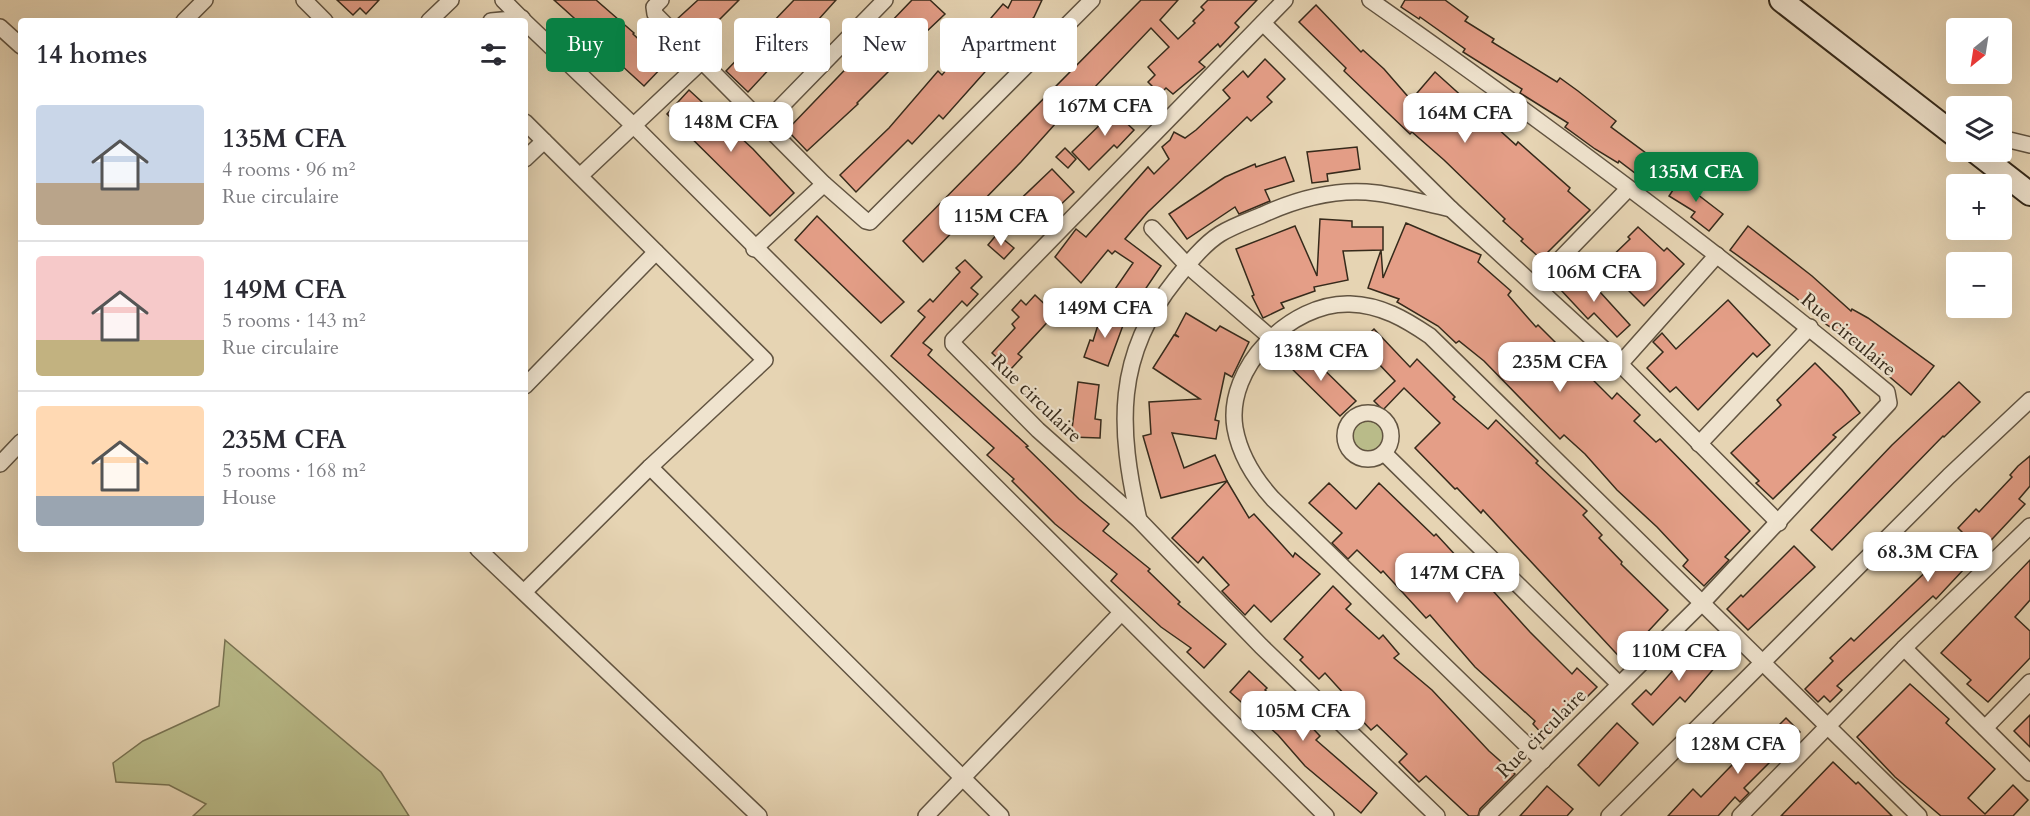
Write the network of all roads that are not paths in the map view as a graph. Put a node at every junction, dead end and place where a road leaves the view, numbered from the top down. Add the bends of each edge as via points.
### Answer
1 (206, 0) edge
2 (304, 0) edge
3 (451, 0) edge
4 (503, 0) edge
5 (661, 0) edge
6 (885, 0) edge
7 (1285, 0) edge
8 (1370, 0) edge
9 (1781, 0) edge
10 (1086, 3) edge
11 (187, 18) edge
12 (322, 18) edge
13 (432, 18) edge
14 (522, 18) edge
15 (659, 18) edge
16 (1263, 23) junction
17 (528, 24) edge
18 (0, 27) edge
19 (18, 43) edge
20 (691, 72) edge
21 (711, 72) edge
22 (764, 124) junction
23 (528, 125) edge
24 (634, 126) junction
25 (1946, 126) edge
26 (544, 141) junction
27 (2012, 141) edge
28 (2030, 145) edge
29 (528, 156) edge
30 (1989, 162) edge
31 (580, 176) junction
32 (824, 184) junction
33 (1628, 189) junction
34 (2030, 194) edge
35 (1452, 210) junction
36 (1152, 228) dead end
37 (754, 249) junction
38 (656, 252) junction
39 (1718, 255) junction
40 (1187, 265) junction
41 (1536, 284) junction
42 (1810, 327) junction
43 (1270, 337) junction
44 (1620, 364) junction
45 (528, 384) edge
46 (2030, 400) edge
47 (1699, 444) junction
48 (18, 445) edge
49 (1384, 453) dead end
50 (0, 464) edge
51 (651, 467) junction
52 (1138, 520) junction
53 (1779, 523) junction
54 (2030, 526) edge
55 (481, 552) edge
56 (524, 592) junction
57 (1703, 602) junction
58 (1121, 613) junction
59 (1904, 648) junction
60 (1764, 663) junction
61 (2030, 682) edge
62 (1619, 684) junction
63 (1829, 727) junction
64 (1985, 728) junction
65 (1543, 761) junction
66 (2030, 773) edge
67 (963, 778) junction
68 (1749, 813) edge
69 (759, 816) edge
70 (926, 816) edge
71 (1001, 816) edge
72 (1326, 816) edge
73 (1437, 816) edge
74 (1487, 816) edge
75 (1610, 816) edge
76 (1919, 816) edge

1 - 11 street
2 - 12 street
3 - 13 street
4 - 14 street
5 - 15 street via 654,7
6 - 22 street
7 - 16 street, Rue circulaire
8 - 33 street, Rue circulaire via 1544,122
9 - 25 main road
10 - 32 street via 875,220 866,221
16 - 35 street
16 - 52 street, Rue circulaire via 953,340 955,348 1038,430
17 - 24 street
18 - 19 street
20 - 24 street
21 - 22 street
22 - 32 street
23 - 26 street
24 - 31 street
24 - 37 street
26 - 29 street
26 - 31 street
27 - 28 street
30 - 34 main road
31 - 38 street
32 - 37 street
33 - 39 street, Rue circulaire
33 - 41 street
35 - 40 street via 1375,193 1306,198 1219,234
35 - 41 street
36 - 40 street
37 - 58 street
38 - 45 street
38 - 51 street via 765,360
39 - 42 street, Rue circulaire
39 - 44 street
40 - 43 street
40 - 52 street via 1158,301 1142,329 1129,378 1125,445
41 - 44 street
42 - 47 street
42 - 53 street, Rue circulaire via 1887,392 1889,399
43 - 57 street via 1294,320 1327,307 1348,304 1391,312 1410,322 1430,336
43 - 65 street via 1253,361 1235,400 1235,426 1249,469 1273,499
44 - 47 street
46 - 60 street
47 - 53 street
48 - 50 street
49 - 62 street
51 - 56 street
51 - 67 street
52 - 73 street, Rue circulaire via 1261,646
53 - 57 street, Rue circulaire
54 - 59 street
55 - 56 street
56 - 69 street
57 - 60 street
57 - 62 street, Rue circulaire
58 - 67 street
58 - 72 street
59 - 63 street
59 - 64 street
60 - 63 street
60 - 75 street
61 - 64 street
62 - 65 street, Rue circulaire
63 - 68 street
63 - 76 street
64 - 66 street
65 - 74 street, Rue circulaire
67 - 70 street
67 - 71 street

